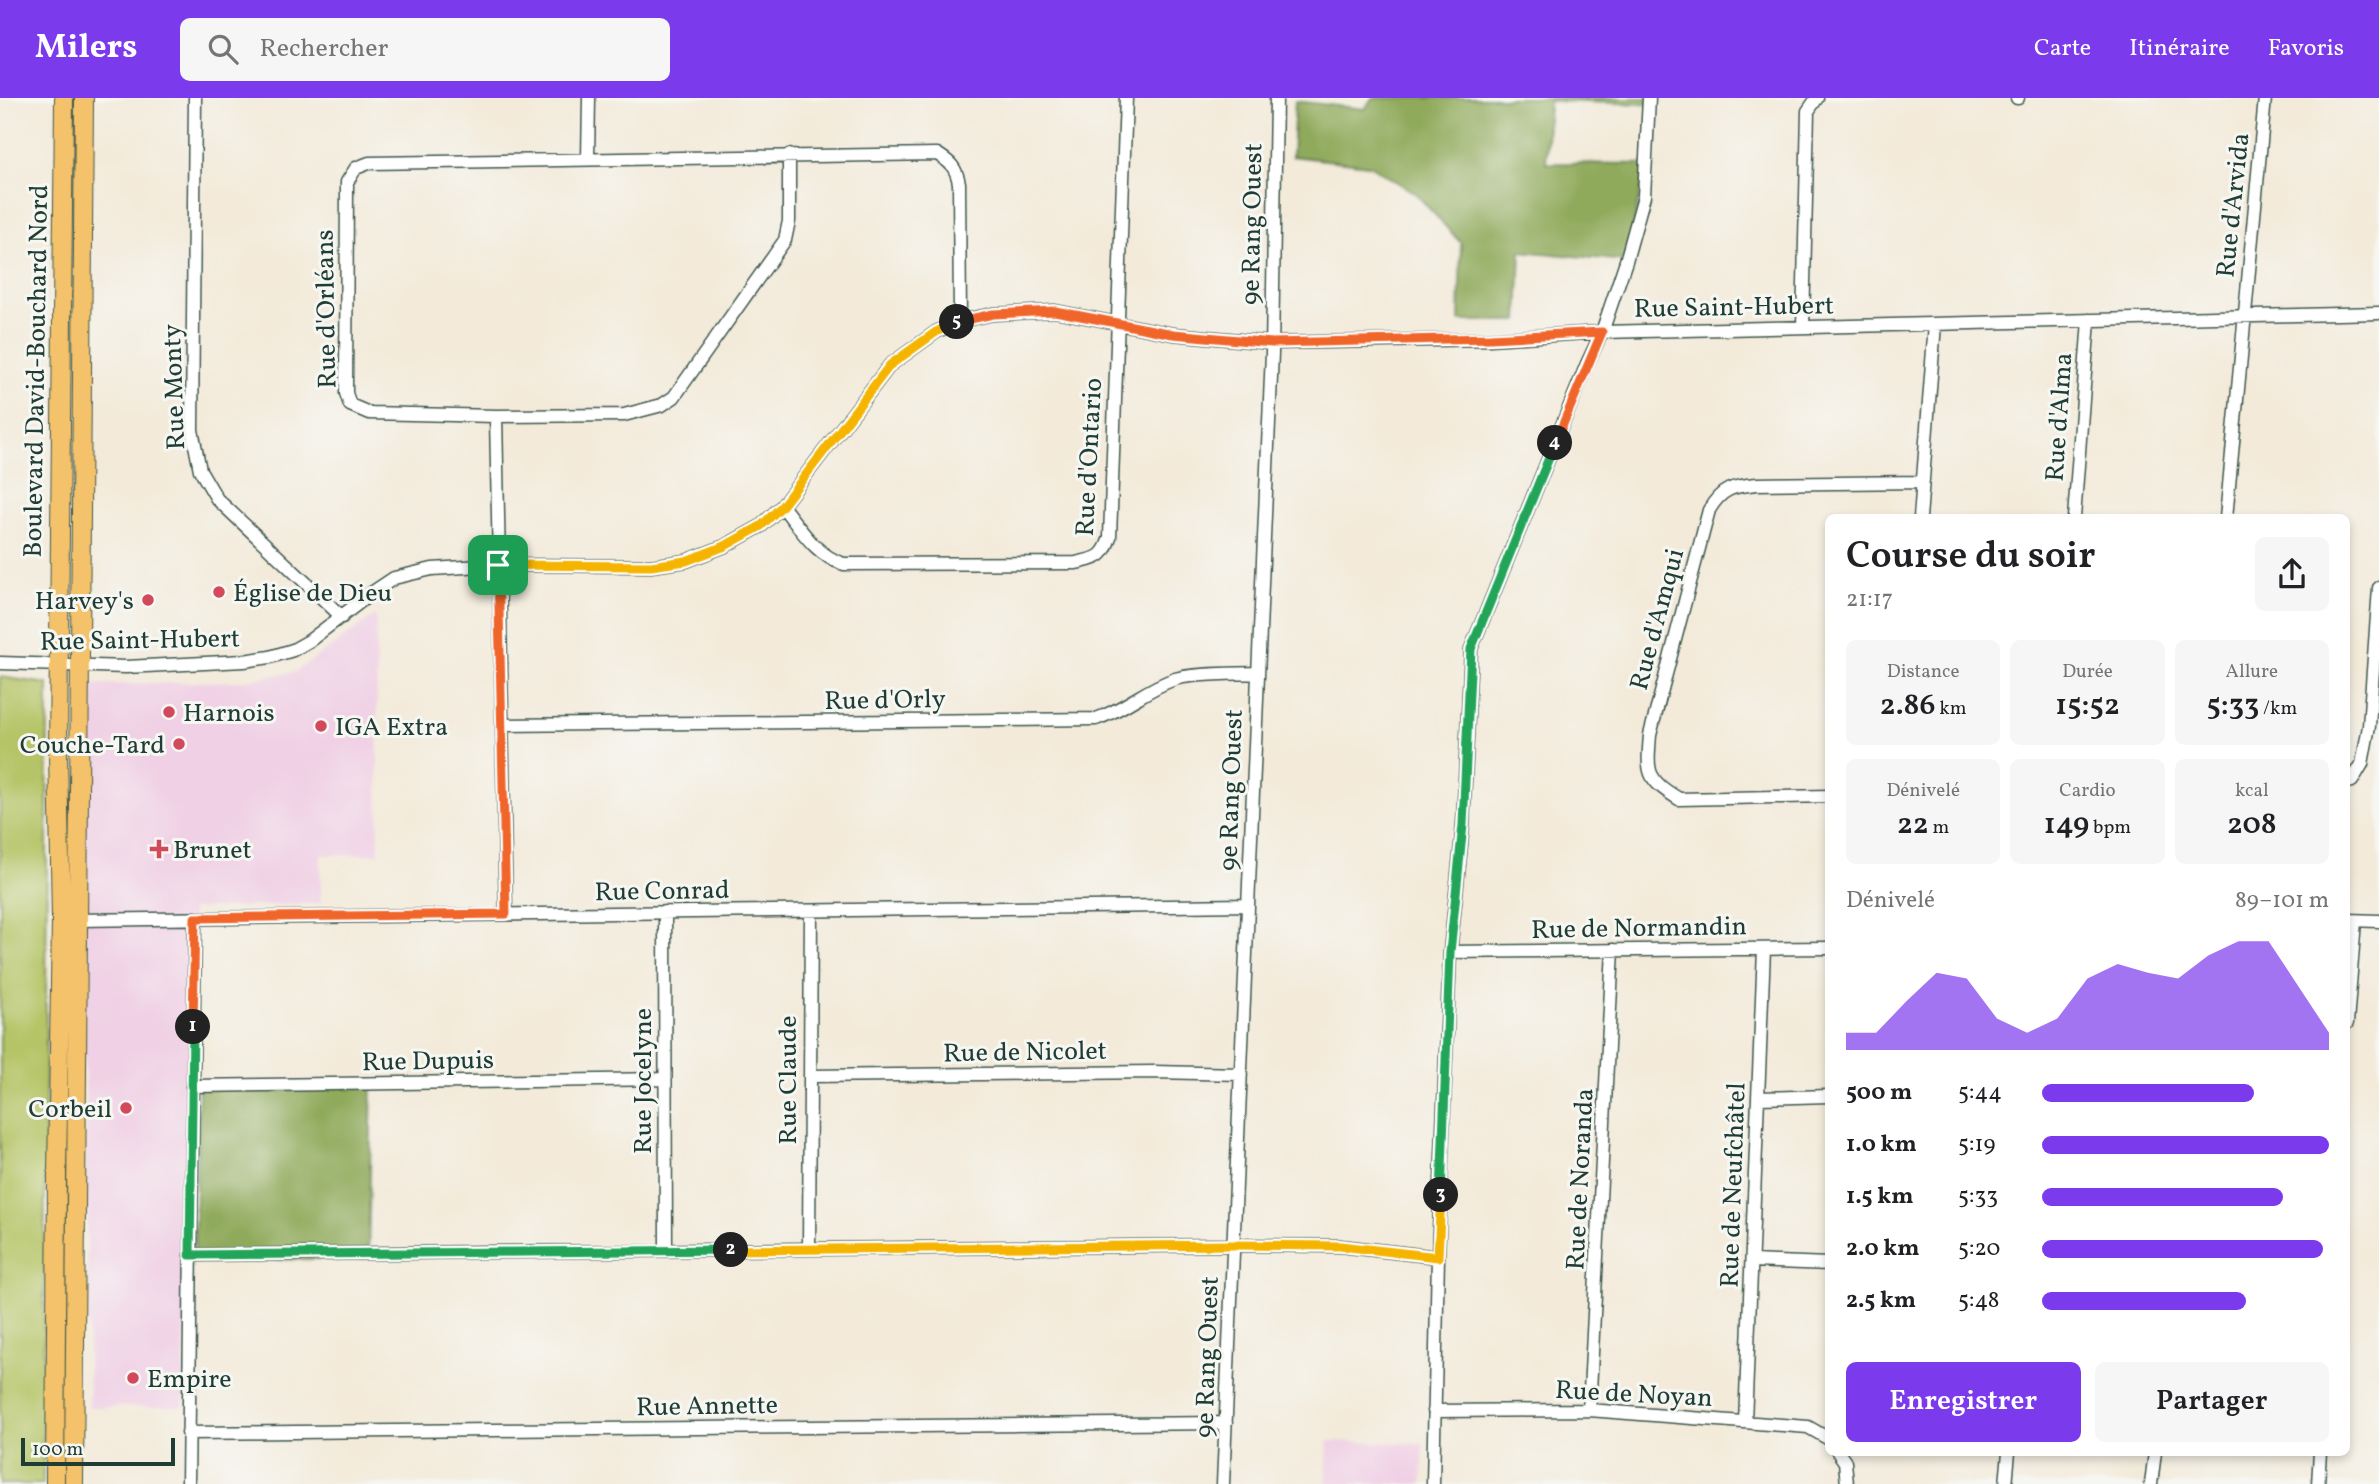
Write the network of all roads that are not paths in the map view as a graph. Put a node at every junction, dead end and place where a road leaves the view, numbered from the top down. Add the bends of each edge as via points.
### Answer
1 (64, 98) edge
2 (84, 98) edge
3 (195, 98) edge
4 (589, 98) edge
5 (1126, 98) edge
6 (1276, 98) edge
7 (1649, 98) edge
8 (1817, 98) edge
9 (2264, 98) edge
10 (789, 155) junction
11 (587, 159) junction
12 (2379, 313) edge
13 (2243, 316) junction
14 (2089, 320) junction
15 (960, 321) junction
16 (1117, 323) junction
17 (1936, 324) junction
18 (1803, 327) junction
19 (1602, 332) junction
20 (1272, 343) junction
21 (496, 416) junction
22 (1922, 482) junction
23 (782, 506) junction
24 (1920, 514) edge
25 (2074, 514) edge
26 (2226, 514) edge
27 (498, 565) junction
28 (2379, 588) edge
29 (342, 617) junction
30 (0, 663) edge
31 (58, 666) junction
32 (79, 666) junction
33 (1258, 673) junction
34 (502, 725) junction
35 (2350, 782) edge
36 (1825, 796) edge
37 (1248, 905) junction
38 (811, 911) junction
39 (665, 912) junction
40 (506, 914) junction
41 (195, 918) junction
42 (76, 920) junction
43 (2351, 920) edge
44 (2379, 921) edge
45 (2350, 946) edge
46 (1825, 948) edge
47 (1764, 949) junction
48 (1613, 950) junction
49 (1450, 952) junction
50 (1241, 1074) junction
51 (810, 1076) junction
52 (665, 1079) junction
53 (192, 1086) junction
54 (1825, 1096) edge
55 (1758, 1098) junction
56 (1234, 1245) junction
57 (809, 1249) junction
58 (666, 1250) junction
59 (190, 1255) junction
60 (1438, 1257) junction
61 (1752, 1261) junction
62 (1825, 1264) edge
63 (1590, 1410) junction
64 (1434, 1411) junction
65 (1745, 1422) junction
66 (1226, 1423) junction
67 (188, 1433) junction
68 (1825, 1437) edge
69 (1841, 1456) edge
70 (2009, 1456) edge
71 (2154, 1456) edge
72 (2320, 1456) edge
73 (55, 1484) edge
74 (74, 1484) edge
75 (187, 1484) edge
76 (1223, 1484) edge
77 (1433, 1484) edge
78 (1847, 1484) edge
79 (2006, 1484) edge
80 (2151, 1484) edge
81 (2318, 1484) edge

1 - 31 highway, Boulevard David-Bouchard Nord
2 - 32 highway, Boulevard David-Bouchard Nord
3 - 29 street, Rue Monty via 192,430 200,470 217,499
4 - 11 street
5 - 16 street, Rue d'Ontario
6 - 20 street, 9e Rang Ouest
7 - 19 street via 1643,196
8 - 18 street via 1808,111
9 - 13 street, Rue d'Arvida
10 - 11 street, Rue d'Orléans
10 - 15 street, Rue d'Orléans via 918,153 937,154 949,161 959,183
10 - 21 street, Rue d'Orléans via 785,240 674,397 624,415
11 - 21 street, Rue d'Orléans via 369,163 356,168 346,182 346,393 350,405 369,413
12 - 13 street, Rue Saint-Hubert
13 - 14 street, Rue Saint-Hubert
13 - 26 street, Rue d'Arvida
14 - 17 street, Rue Saint-Hubert
14 - 25 street, Rue d'Alma
15 - 16 street, Rue Saint-Hubert via 993,314 1055,311
15 - 23 street, Rue Saint-Hubert via 890,365
16 - 20 street, Rue Saint-Hubert via 1173,334
16 - 23 street, Rue d'Ontario via 1110,537 1100,558 1076,563 844,564 818,550
17 - 18 street, Rue Saint-Hubert
17 - 22 street
18 - 19 street, Rue Saint-Hubert
19 - 20 street, Rue Saint-Hubert
19 - 49 street via 1471,649 1463,825
20 - 33 street, 9e Rang Ouest
21 - 27 street
22 - 24 street
22 - 36 street, Rue d'Amqui via 1733,486 1715,499 1709,510 1650,735 1652,778 1679,799
23 - 27 street, Rue Saint-Hubert via 761,526 686,561 651,566
27 - 29 street, Rue Saint-Hubert via 432,569 394,578
27 - 34 street
28 - 35 street via 2369,726 2362,764
29 - 32 street, Rue Saint-Hubert via 293,650 270,657 200,664
30 - 31 street, Rue Saint-Hubert
31 - 32 street, Rue Saint-Hubert
31 - 73 highway, Boulevard David-Bouchard Nord via 61,919
32 - 42 highway, Boulevard David-Bouchard Nord
33 - 34 street, Rue d'Orly via 1178,678 1096,719
33 - 37 street, 9e Rang Ouest
34 - 40 street
37 - 38 street, Rue Conrad
37 - 50 street, 9e Rang Ouest
38 - 39 street, Rue Conrad
38 - 51 street, Rue Claude
39 - 40 street, Rue Conrad
39 - 52 street, Rue Jocelyne
40 - 41 street, Rue Conrad
41 - 42 street, Rue Conrad
41 - 53 street
42 - 74 highway, Boulevard David-Bouchard Nord
43 - 44 street
43 - 45 street
46 - 47 street, Rue de Normandin
47 - 48 street, Rue de Normandin
47 - 55 street, Rue de Neufchâtel
48 - 49 street, Rue de Normandin
48 - 63 street, Rue de Noranda
49 - 60 street
50 - 51 street, Rue de Nicolet
50 - 56 street, 9e Rang Ouest
51 - 57 street, Rue Claude
52 - 53 street, Rue Dupuis
52 - 58 street, Rue Jocelyne
53 - 59 street
54 - 55 street
55 - 61 street, Rue de Neufchâtel
56 - 57 street
56 - 60 street via 1340,1246
56 - 66 street, 9e Rang Ouest
57 - 58 street
58 - 59 street
59 - 67 street
60 - 64 street
61 - 62 street
61 - 65 street, Rue de Neufchâtel
63 - 64 street, Rue de Noyan
63 - 65 street, Rue de Noyan
64 - 77 street
65 - 68 street, Rue de Noyan via 1808,1427
66 - 67 street, Rue Annette
66 - 76 street, 9e Rang Ouest
67 - 75 street
69 - 78 street
70 - 79 street
71 - 80 street
72 - 81 street

